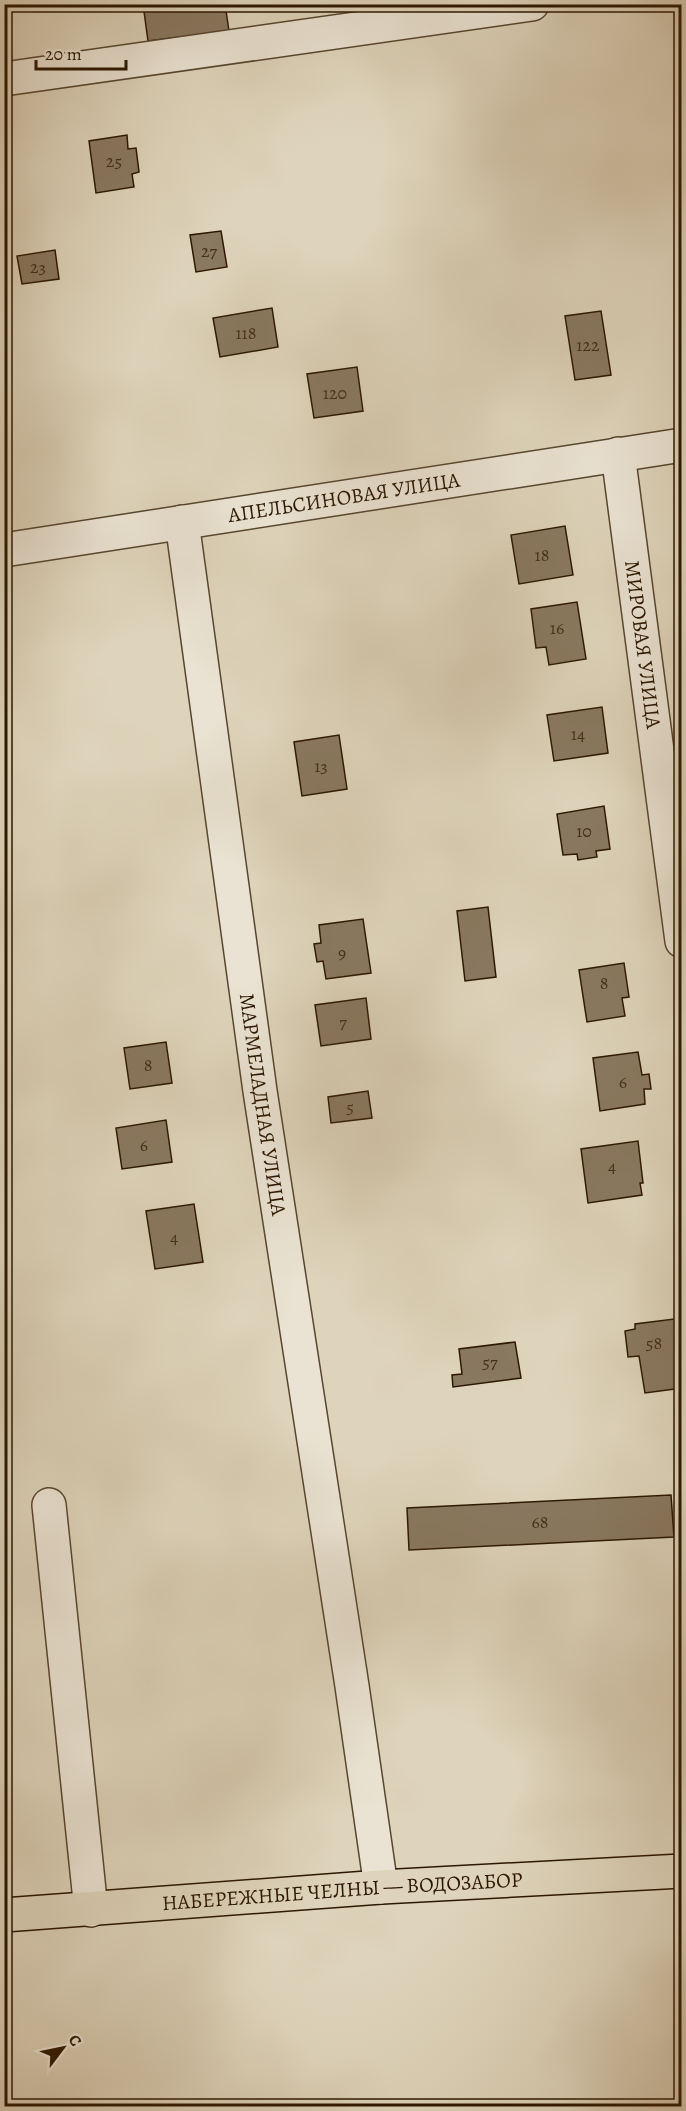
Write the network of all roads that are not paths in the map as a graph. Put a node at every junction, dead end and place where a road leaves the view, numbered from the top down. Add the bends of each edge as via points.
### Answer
1 (532, 4) edge
2 (4, 79) edge
3 (681, 445) edge
4 (618, 454) junction
5 (182, 522) junction
6 (4, 550) edge
7 (681, 942) edge
8 (49, 1505) dead end
9 (681, 1871) edge
10 (381, 1887) junction
11 (91, 1910) junction
12 (4, 1915) edge

1 - 2 street
3 - 4 street, АПЕЛЬСИНОВАЯ УЛИЦА
4 - 5 street, АПЕЛЬСИНОВАЯ УЛИЦА
4 - 7 street, МИРОВАЯ УЛИЦА
5 - 6 street, АПЕЛЬСИНОВАЯ УЛИЦА
5 - 10 street, МАРМЕЛАДНАЯ УЛИЦА via 260,1090
8 - 11 street
9 - 10 main road, НАБЕРЕЖНЫЕ ЧЕЛНЫ — ВОДОЗАБОР
10 - 11 main road, НАБЕРЕЖНЫЕ ЧЕЛНЫ — ВОДОЗАБОР
11 - 12 main road, НАБЕРЕЖНЫЕ ЧЕЛНЫ — ВОДОЗАБОР

